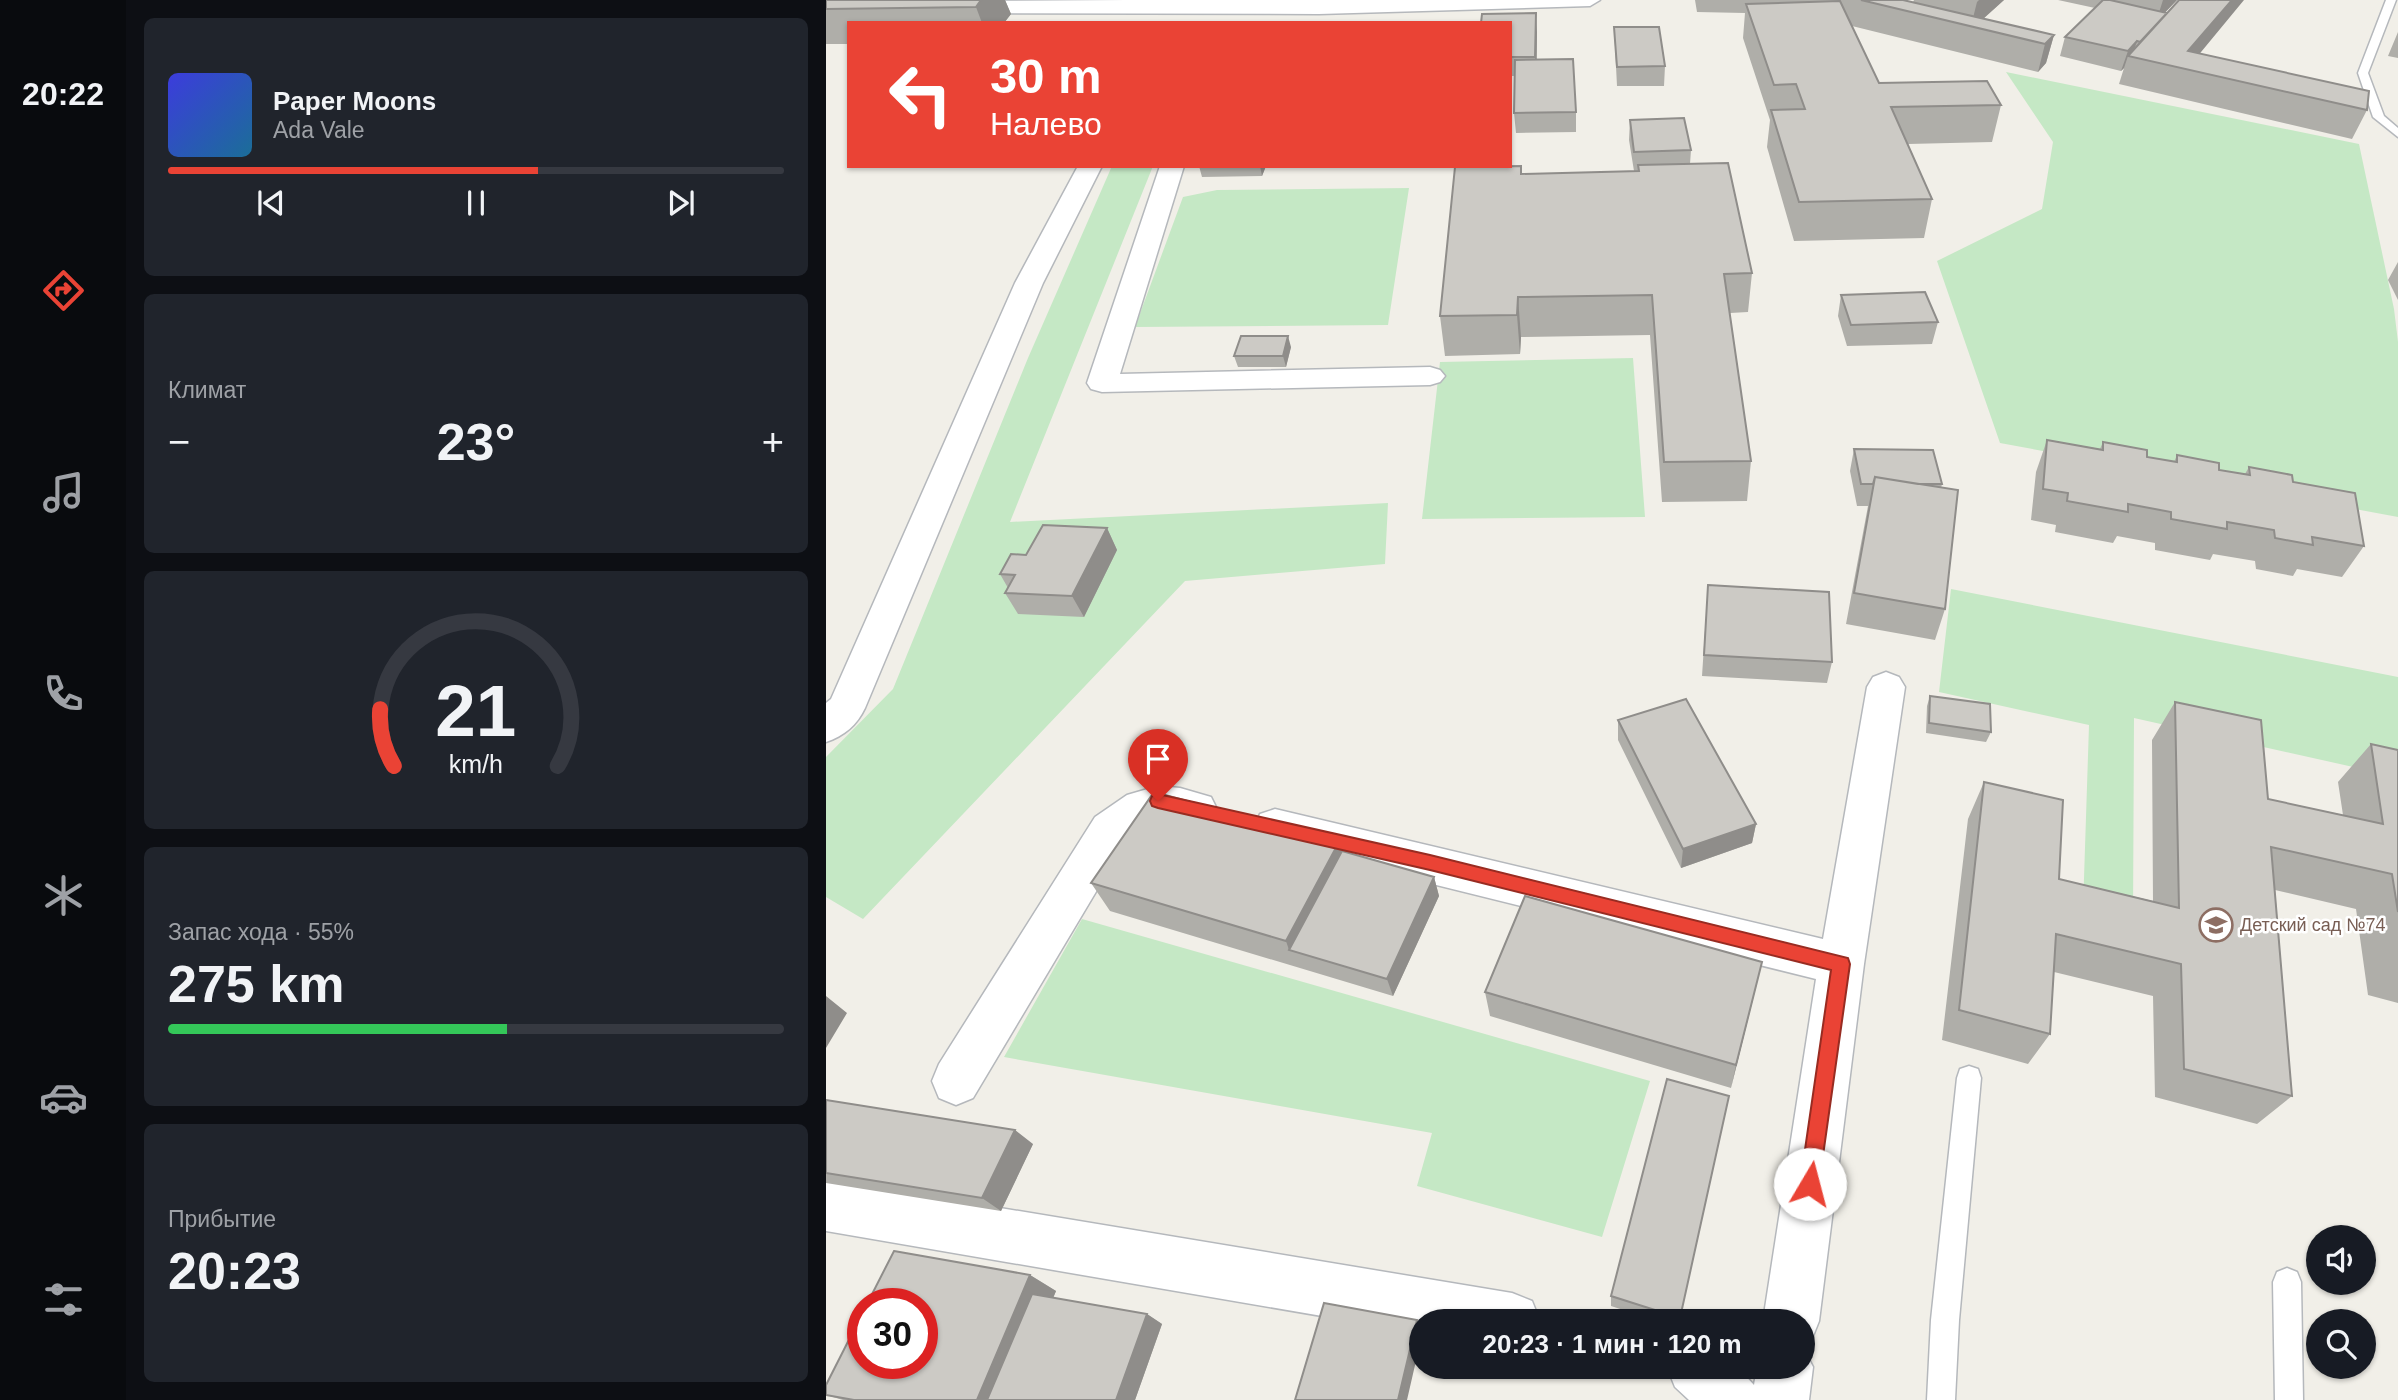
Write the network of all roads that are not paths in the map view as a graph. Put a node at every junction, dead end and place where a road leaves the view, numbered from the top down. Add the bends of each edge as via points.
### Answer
1 (1590, 0) edge
2 (2391, 0) edge
3 (1411, 2) edge
4 (1136, 3) edge
5 (933, 7) edge
6 (1168, 14) edge
7 (1222, 14) edge
8 (2398, 134) edge
9 (1089, 168) edge
10 (1171, 168) edge
11 (1430, 376) dead end
12 (1886, 687) dead end
13 (826, 726) edge
14 (1841, 964) junction
15 (1969, 1078) dead end
16 (956, 1081) dead end
17 (826, 1205) edge
18 (2287, 1282) dead end
19 (1442, 1309) edge
20 (1793, 1309) edge
21 (1708, 1379) edge
22 (1783, 1379) edge
23 (1731, 1400) edge
24 (1780, 1400) edge
25 (1941, 1400) edge
26 (2289, 1400) edge

1 - 3 street
2 - 8 lane via 2362,73 2379,117
3 - 7 street
4 - 5 street
4 - 6 street
6 - 7 street
9 - 13 street via 1029,283 846,708
10 - 11 street via 1102,383
12 - 14 street
14 - 16 street via 1158,801 1139,807 1110,830
14 - 20 street
15 - 25 lane
17 - 19 street
18 - 26 lane
21 - 23 street
22 - 24 street

